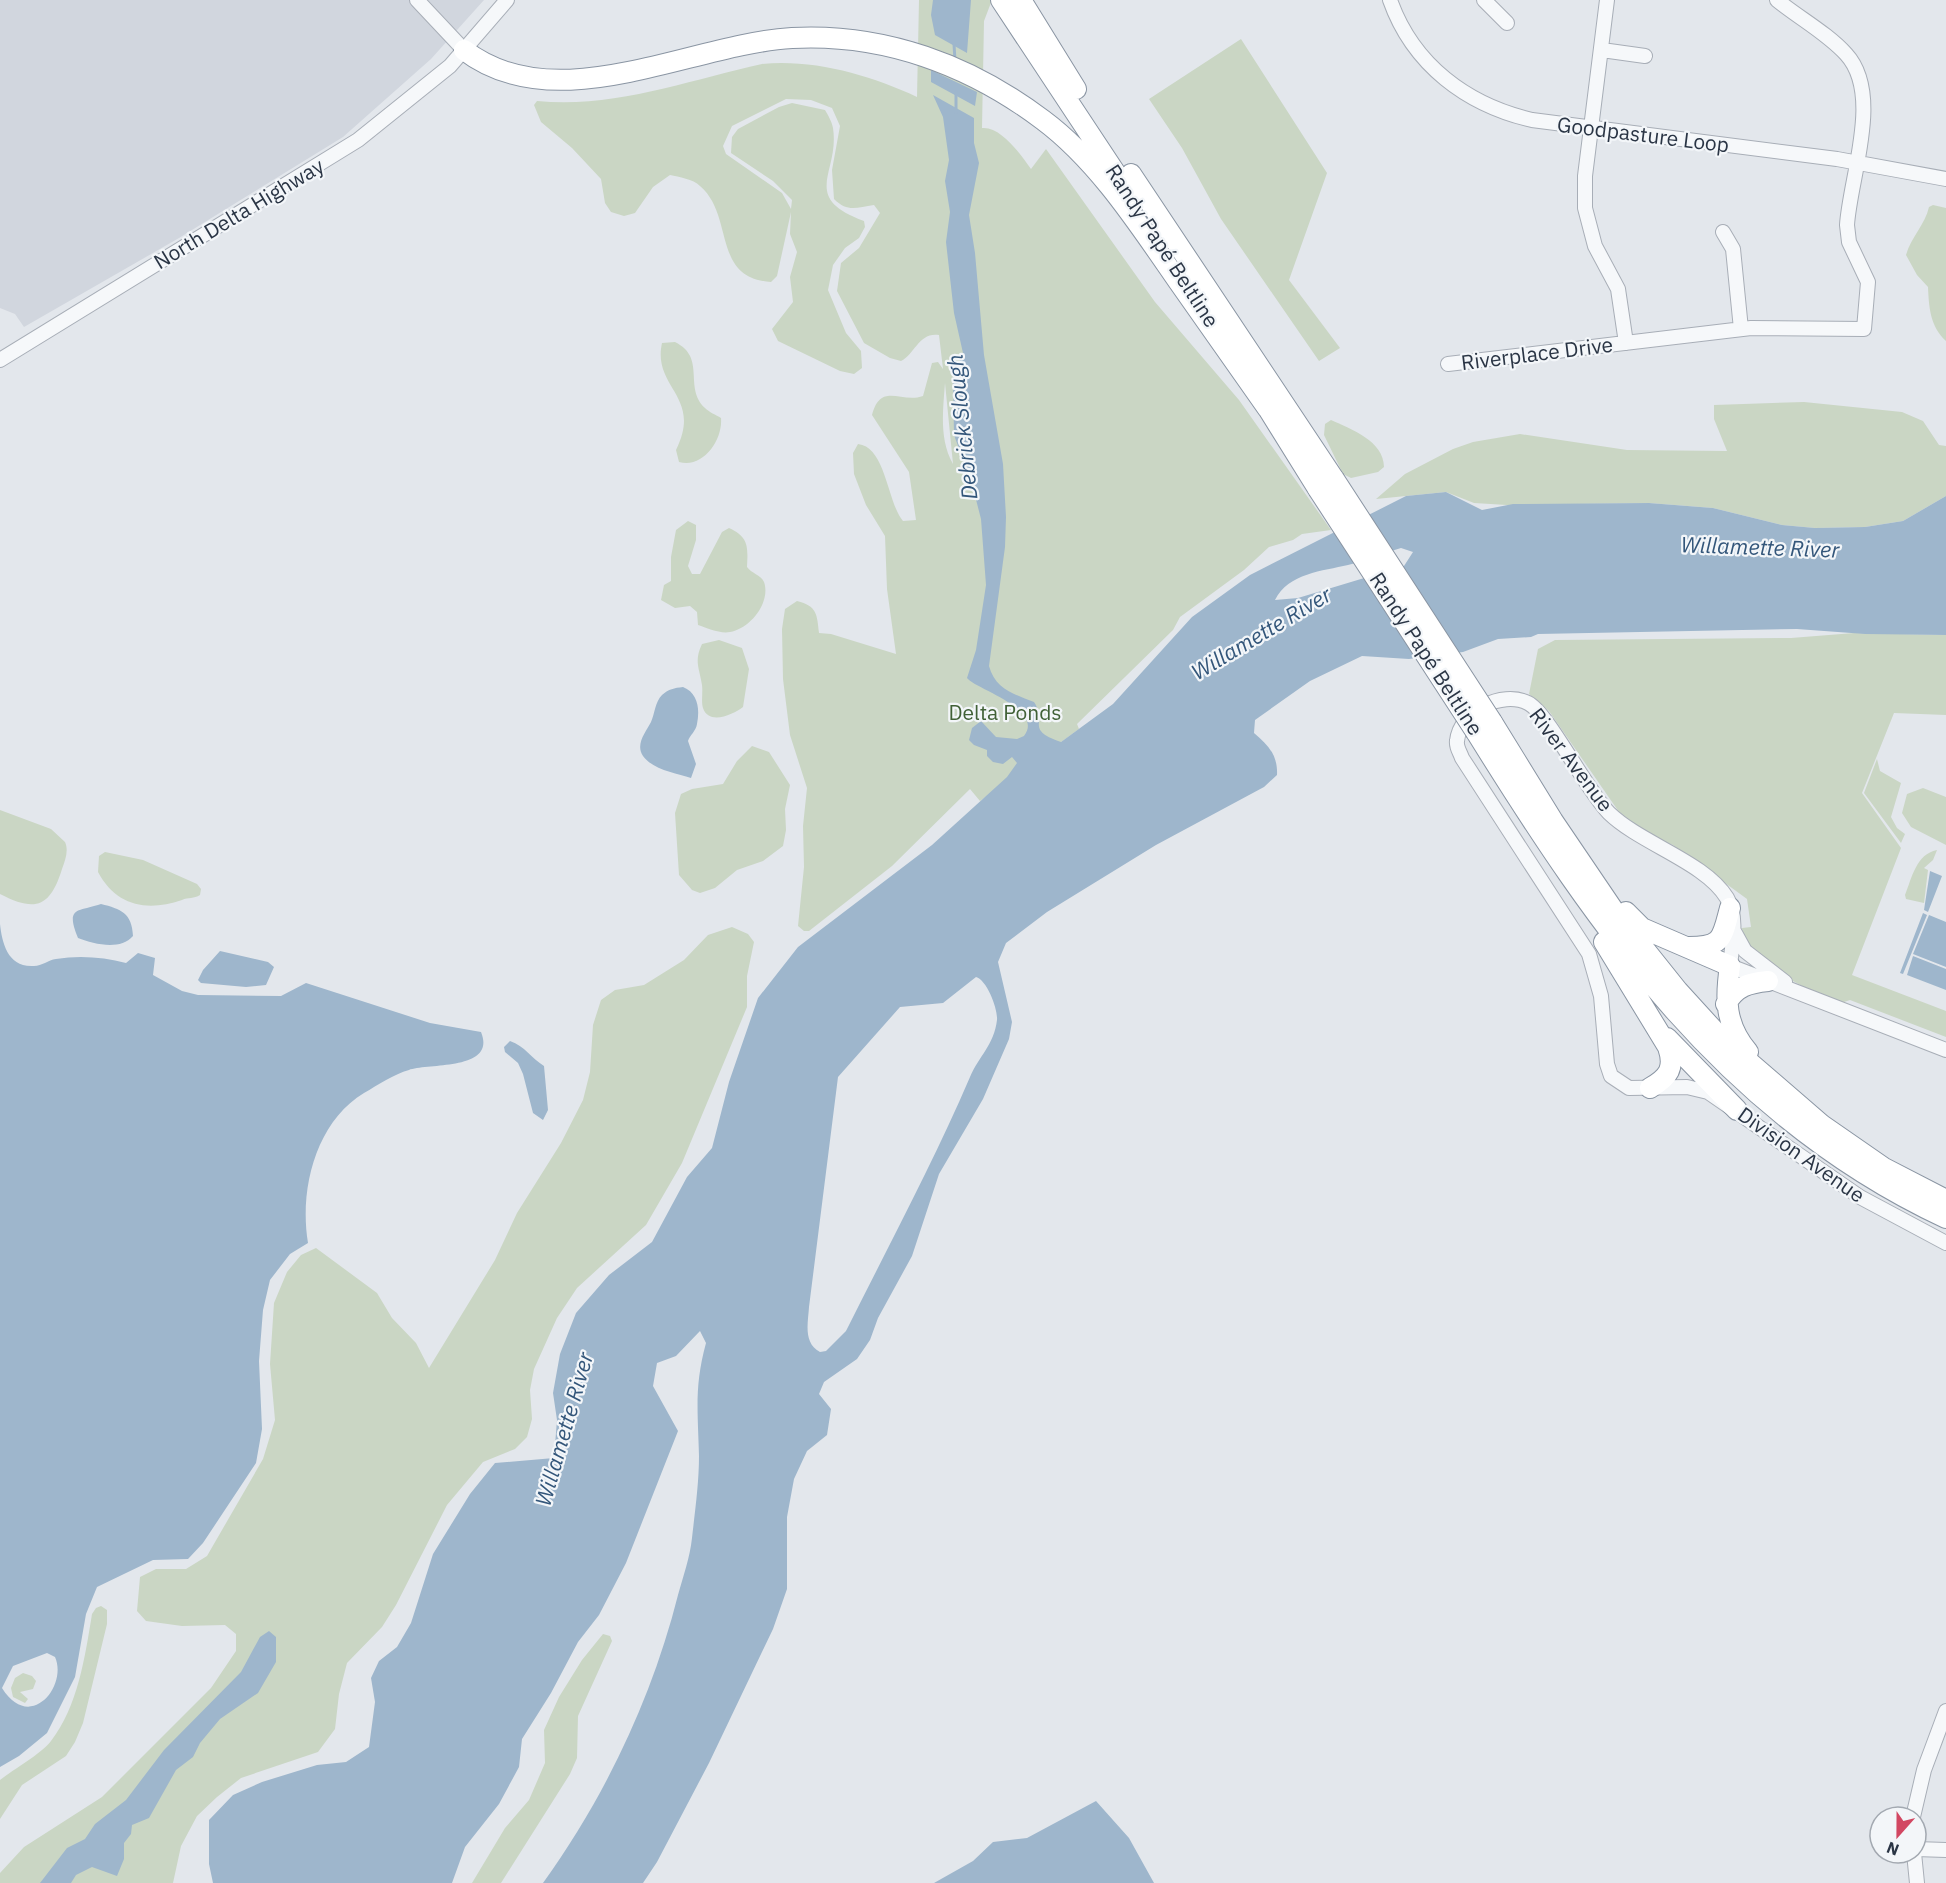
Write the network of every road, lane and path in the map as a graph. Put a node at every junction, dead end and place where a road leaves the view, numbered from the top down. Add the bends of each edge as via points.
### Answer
1 (417, 0) edge
2 (507, 0) edge
3 (1001, 0) edge
4 (1021, 0) edge
5 (1028, 0) edge
6 (1390, 0) edge
7 (1484, 0) edge
8 (1607, 0) edge
9 (1777, 0) edge
10 (1507, 23) dead end
11 (464, 50) junction
12 (1602, 50) junction
13 (1645, 56) dead end
14 (1074, 86) junction
15 (1592, 129) junction
16 (1856, 162) junction
17 (1946, 179) edge
18 (1723, 232) dead end
19 (1741, 329) junction
20 (1626, 343) junction
21 (0, 360) edge
22 (1448, 364) dead end
23 (1268, 409) junction
24 (1326, 484) junction
25 (1484, 727) junction
26 (1521, 770) junction
27 (1568, 877) junction
28 (1730, 908) junction
29 (1733, 929) junction
30 (1682, 947) junction
31 (1730, 966) junction
32 (1768, 981) junction
33 (1801, 993) junction
34 (1726, 1004) junction
35 (1655, 1025) junction
36 (1946, 1050) edge
37 (1776, 1086) junction
38 (1650, 1088) junction
39 (1737, 1110) junction
40 (1946, 1200) edge
41 (1946, 1218) edge
42 (1946, 1244) edge
43 (1946, 1711) edge
44 (1915, 1805) edge
45 (1946, 1850) edge
46 (1928, 1851) edge
47 (1916, 1865) edge
48 (1917, 1883) edge

1 - 11 street
2 - 11 street, North Delta Highway
3 - 23 highway, Randy Papé Beltline
4 - 14 highway, Randy Papé Beltline
5 - 14 highway
6 - 15 street, Goodpasture Loop via 1419,52 1459,90 1485,106 1509,114
7 - 10 street
8 - 12 street, Riverplace Drive
9 - 16 street via 1841,49 1855,66 1863,104
11 - 21 street, North Delta Highway via 423,90 351,145
11 - 23 highway via 494,69 558,80 600,77 710,51 791,38 854,40 922,55 960,70 996,88 1060,135 1105,183
12 - 13 street
12 - 15 street, Riverplace Drive
14 - 24 highway, Randy Papé Beltline
15 - 16 street, Goodpasture Loop
15 - 20 street, Riverplace Drive via 1584,188 1586,219 1595,246 1618,289
16 - 17 street, Goodpasture Loop
16 - 19 street, Riverplace Drive via 1847,231 1868,282 1866,327 1861,331
18 - 19 street via 1733,249
19 - 20 street, Riverplace Drive
20 - 22 street, Riverplace Drive
23 - 24 highway, Randy Papé Beltline
24 - 25 highway, Randy Papé Beltline, bridge
25 - 26 highway, Randy Papé Beltline
25 - 27 highway, Randy Papé Beltline
26 - 30 highway via 1632,920
26 - 37 highway, Randy Papé Beltline via 1645,951 1720,1036
27 - 35 highway
27 - 41 highway, Randy Papé Beltline via 1646,980 1713,1054 1812,1139 1876,1181
28 - 29 street, River Avenue
28 - 30 highway via 1717,943
28 - 38 street, River Avenue via 1729,901 1712,881 1609,813 1534,707 1518,700 1500,699 1490,702 1463,724 1457,740 1462,758 1589,954 1601,996 1606,1064 1611,1076 1629,1088
29 - 31 street, River Avenue
29 - 33 street via 1749,955
30 - 31 highway
31 - 32 street
31 - 34 highway
32 - 33 street
32 - 34 highway via 1732,992
33 - 36 street
34 - 37 highway via 1736,1038
35 - 38 highway via 1668,1047 1672,1064 1668,1076
35 - 39 highway
37 - 40 highway, Randy Papé Beltline via 1822,1125 1884,1168
38 - 39 street, Division Avenue via 1694,1088
39 - 42 street, Division Avenue via 1860,1197
43 - 44 street
45 - 46 street
47 - 48 street

